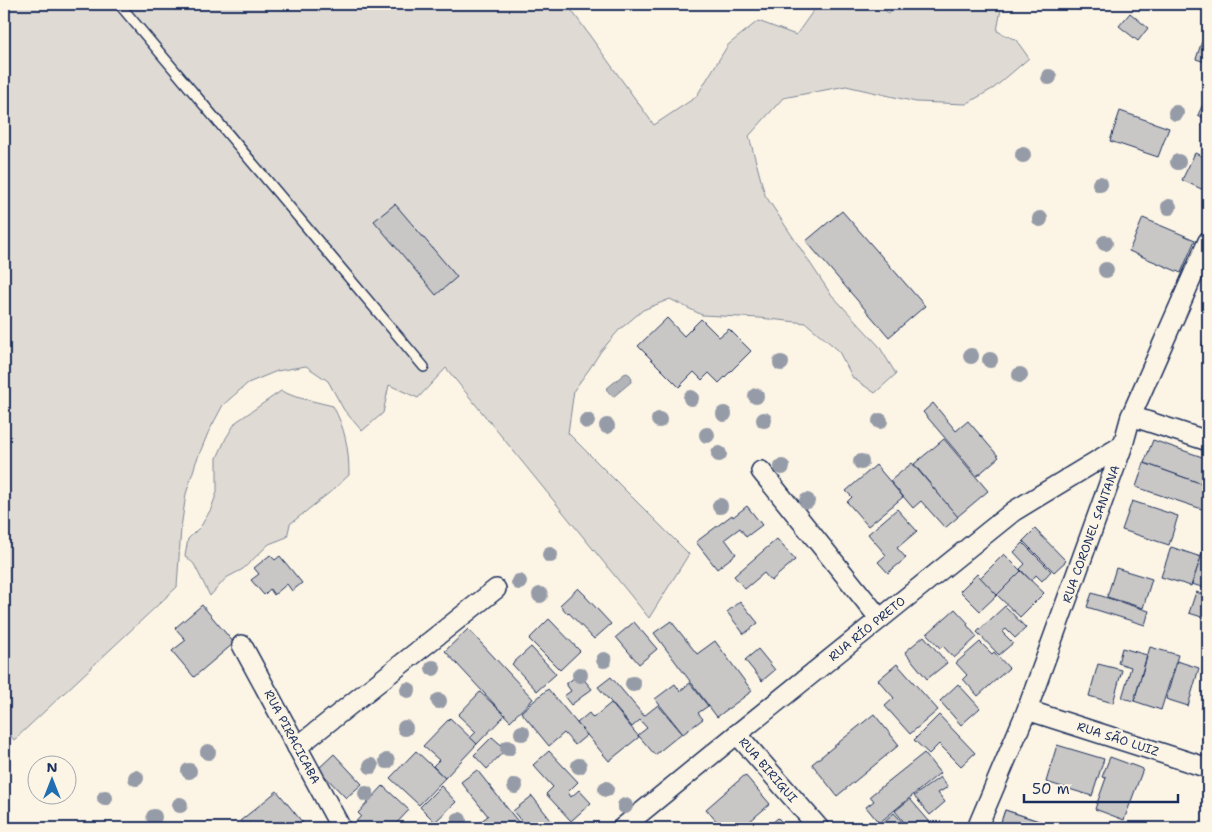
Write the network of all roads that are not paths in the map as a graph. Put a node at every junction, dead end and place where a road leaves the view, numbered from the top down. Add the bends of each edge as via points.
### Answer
1 (119, 4) edge
2 (1208, 240) edge
3 (424, 367) dead end
4 (1131, 416) junction
5 (1208, 441) edge
6 (1123, 445) junction
7 (761, 471) dead end
8 (496, 589) dead end
9 (880, 619) junction
10 (242, 645) dead end
11 (1027, 710) junction
12 (737, 734) junction
13 (297, 747) junction
14 (1208, 768) edge
15 (341, 828) edge
16 (622, 828) edge
17 (819, 828) edge
18 (977, 828) edge

1 - 3 lane
2 - 4 street, RUA CORONEL SANTANA
4 - 5 street
4 - 6 street, RUA CORONEL SANTANA
6 - 9 street, RUA RÍO PRETO via 1014,511
6 - 11 street, RUA CORONEL SANTANA
7 - 9 street
8 - 13 street
9 - 12 street, RUA RÍO PRETO
10 - 13 street, RUA PIRACICABA
11 - 14 street, RUA SÃO LUIZ
11 - 18 street, RUA CORONEL SANTANA
12 - 16 street, RUA RÍO PRETO
12 - 17 street, RUA BIRIGUI
13 - 15 street, RUA PIRACICABA

